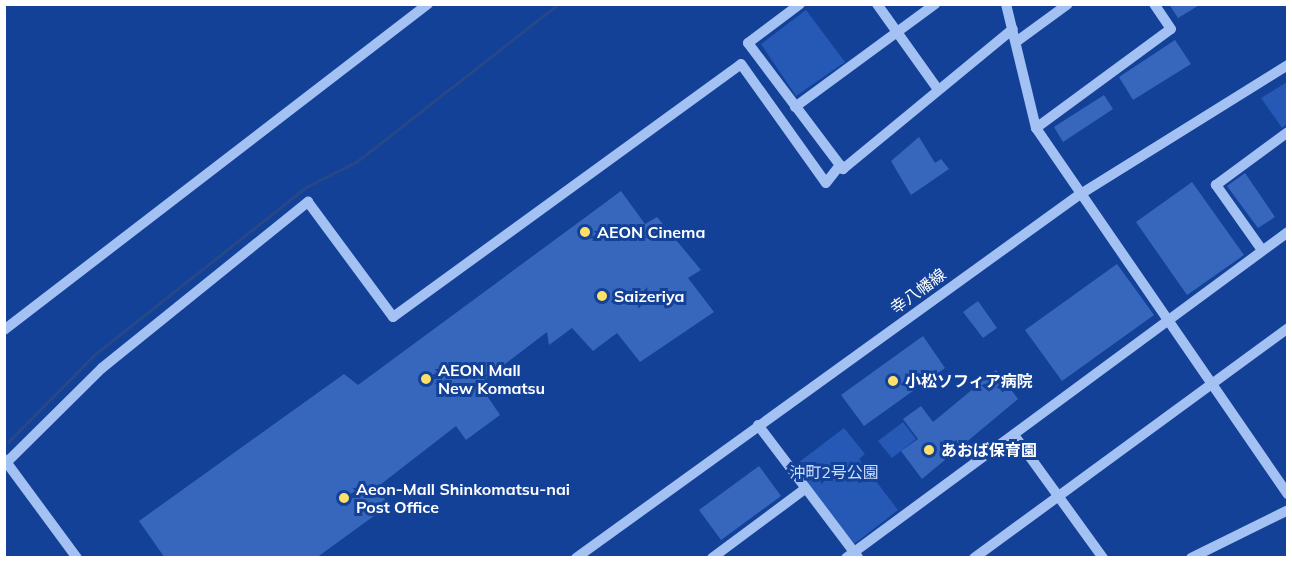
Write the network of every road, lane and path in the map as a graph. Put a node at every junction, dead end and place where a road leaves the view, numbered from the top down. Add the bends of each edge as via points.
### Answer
1 (428, 4) edge
2 (801, 4) edge
3 (877, 4) edge
4 (935, 4) edge
5 (1006, 4) edge
6 (1068, 4) edge
7 (1154, 4) edge
8 (1013, 29) junction
9 (897, 31) junction
10 (1016, 42) junction
11 (1287, 64) edge
12 (937, 88) junction
13 (795, 107) junction
14 (1036, 128) junction
15 (1287, 132) edge
16 (840, 165) junction
17 (1079, 195) junction
18 (1287, 232) edge
19 (1262, 250) junction
20 (1170, 320) junction
21 (1287, 328) edge
22 (4, 330) edge
23 (1214, 382) junction
24 (758, 425) junction
25 (1014, 435) junction
26 (6, 460) edge
27 (805, 489) junction
28 (1287, 494) edge
29 (1057, 497) junction
30 (1287, 510) edge
31 (853, 556) edge
32 (76, 558) edge
33 (576, 558) edge
34 (712, 558) edge
35 (975, 558) edge
36 (1103, 558) edge
37 (1191, 558) edge

1 - 22 street
2 - 13 street via 748,43
3 - 9 street
4 - 9 street
5 - 8 street
6 - 10 street
7 - 14 street via 1172,29
8 - 10 street
8 - 12 street
9 - 12 street
9 - 13 street
10 - 14 street
11 - 17 street, 幸八幡線
12 - 16 street via 843,169
13 - 16 street
14 - 17 street
15 - 19 street via 1216,185
16 - 26 street via 826,183 741,64 393,317 308,202 102,368
17 - 20 street
17 - 24 street, 幸八幡線
18 - 19 street
19 - 20 street
20 - 23 street
20 - 25 street
21 - 23 street
23 - 28 street
23 - 29 street
24 - 27 street
24 - 33 street, 幸八幡線
25 - 29 street
25 - 31 street
26 - 32 street
27 - 31 street
27 - 34 street
29 - 35 street
29 - 36 street
30 - 37 street

